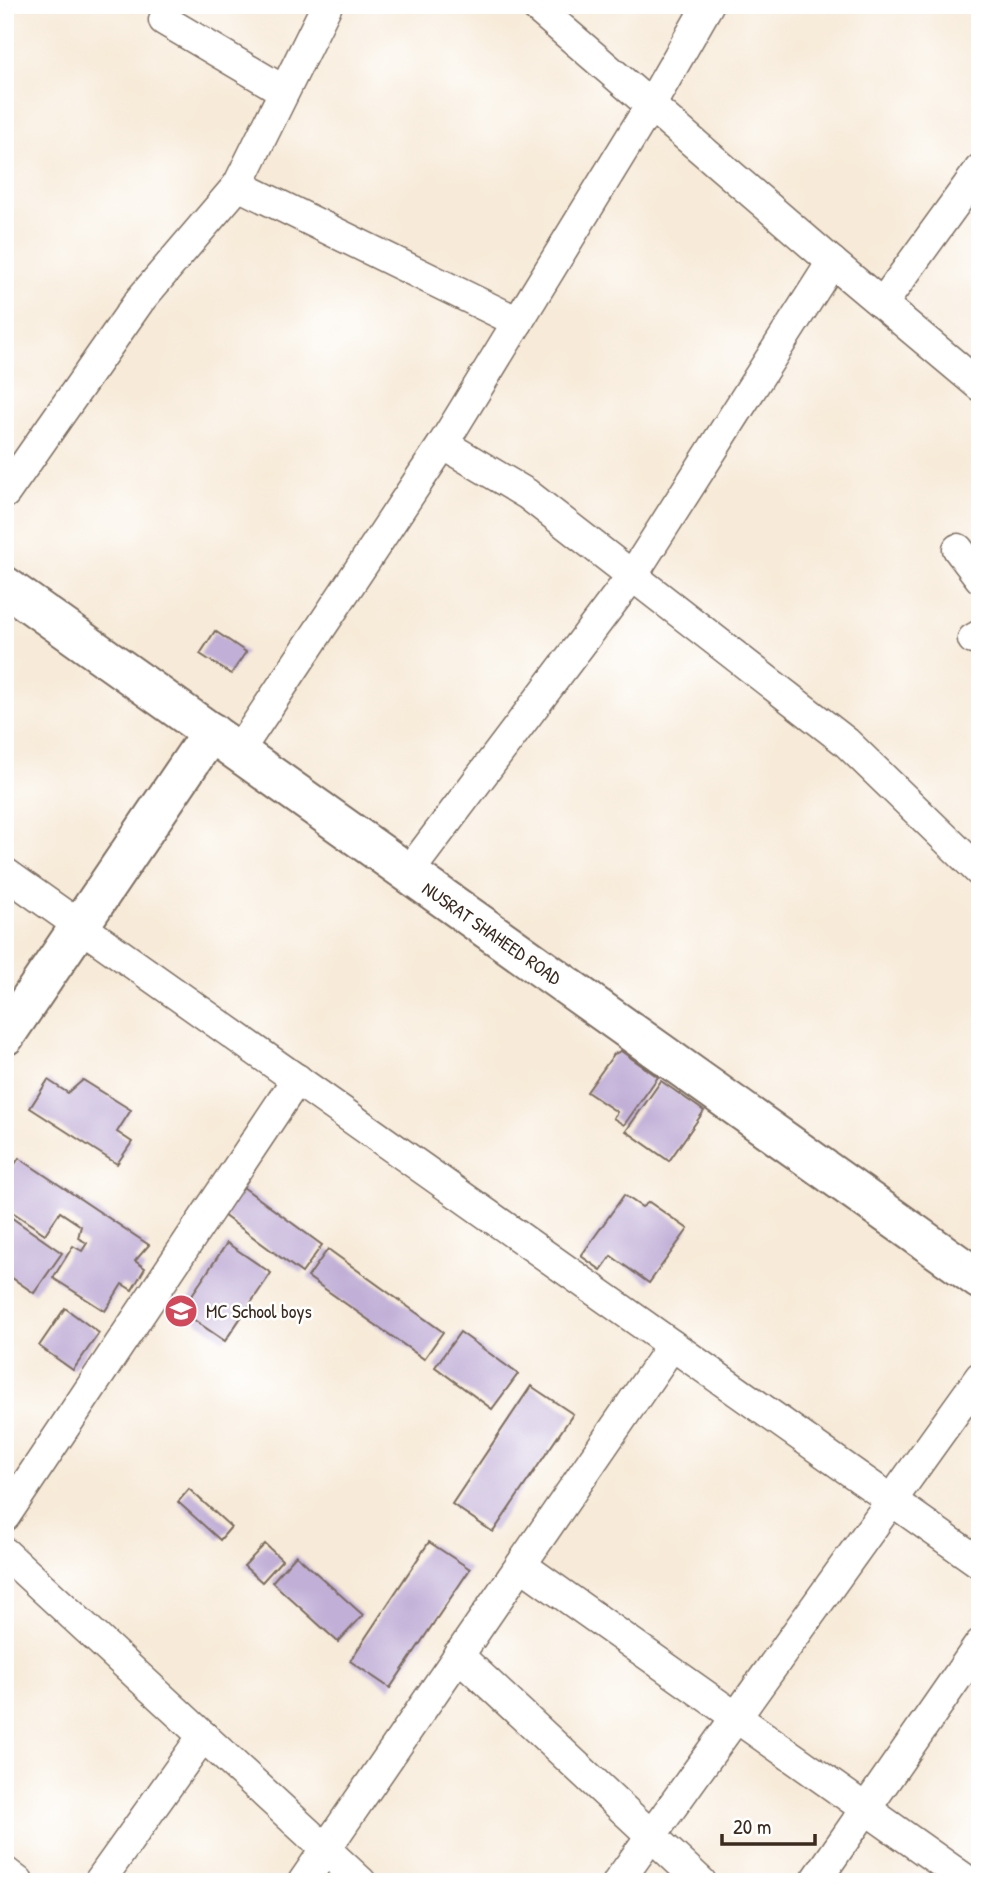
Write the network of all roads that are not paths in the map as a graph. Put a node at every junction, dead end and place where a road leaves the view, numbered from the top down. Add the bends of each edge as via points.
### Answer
1 (327, 5) edge
2 (534, 5) edge
3 (708, 5) edge
4 (164, 20) dead end
5 (284, 91) junction
6 (650, 106) junction
7 (980, 169) edge
8 (238, 185) junction
9 (832, 262) junction
10 (883, 303) junction
11 (518, 322) junction
12 (980, 386) edge
13 (443, 444) junction
14 (5, 493) edge
15 (958, 549) dead end
16 (632, 576) junction
17 (980, 578) edge
18 (5, 586) edge
19 (224, 742) junction
20 (980, 872) edge
21 (5, 873) edge
22 (408, 873) junction
23 (80, 925) junction
24 (5, 1036) edge
25 (297, 1079) junction
26 (980, 1280) edge
27 (672, 1345) junction
28 (980, 1377) edge
29 (892, 1500) junction
30 (5, 1516) edge
31 (5, 1553) edge
32 (980, 1563) edge
33 (520, 1565) junction
34 (980, 1644) edge
35 (458, 1655) junction
36 (736, 1717) junction
37 (203, 1736) junction
38 (866, 1809) junction
39 (651, 1836) junction
40 (325, 1849) junction
41 (5, 1872) edge
42 (18, 1882) edge
43 (99, 1882) edge
44 (303, 1882) edge
45 (360, 1882) edge
46 (618, 1882) edge
47 (701, 1882) edge
48 (816, 1882) edge
49 (969, 1882) edge

1 - 5 street
2 - 6 street
3 - 6 street
4 - 5 street
5 - 8 street
6 - 9 street
6 - 11 street
7 - 10 street
8 - 11 street
8 - 14 street via 140,300
9 - 10 street
9 - 16 street
10 - 12 street
11 - 13 street
13 - 16 street via 527,494
13 - 19 street
15 - 17 street
16 - 20 street via 846,742
16 - 22 street
18 - 19 street, NUSRAT SHAHEED ROAD
19 - 22 street, NUSRAT SHAHEED ROAD
19 - 23 street
21 - 23 street
22 - 26 street, NUSRAT SHAHEED ROAD
23 - 24 street
23 - 25 street
25 - 27 street
25 - 30 street
27 - 29 street
27 - 33 street
28 - 29 street
29 - 32 street
29 - 36 street
31 - 37 street
33 - 35 street
33 - 36 street
34 - 38 street
35 - 39 street
35 - 40 street
36 - 38 street
36 - 39 street
37 - 40 street
37 - 43 street
38 - 48 street
38 - 49 street
39 - 46 street
39 - 47 street
40 - 44 street
40 - 45 street
41 - 42 street

